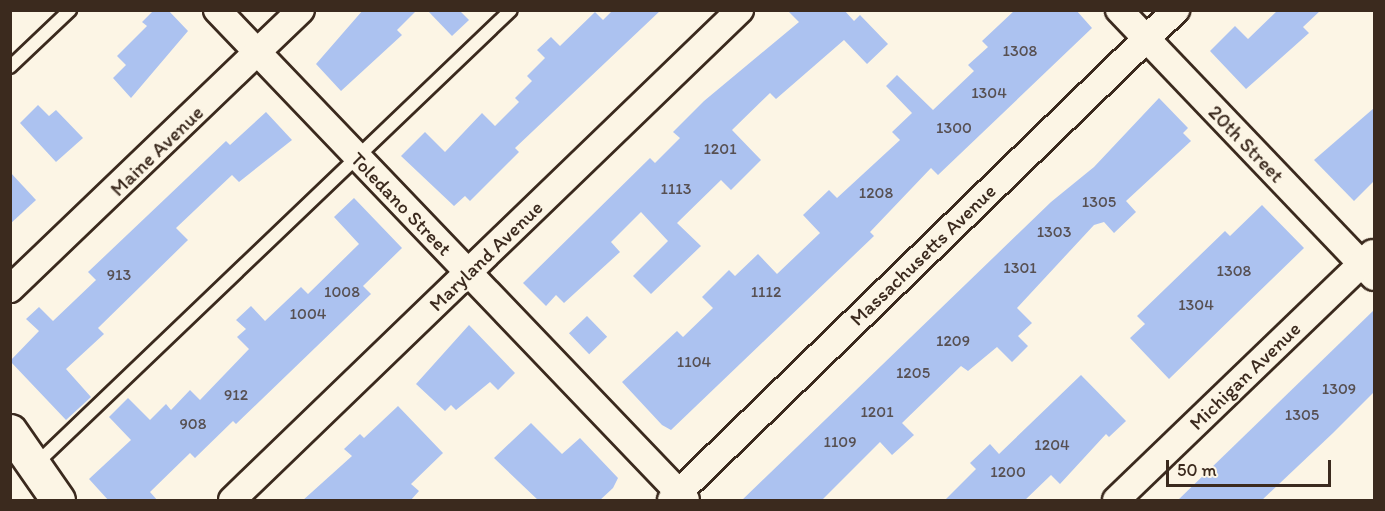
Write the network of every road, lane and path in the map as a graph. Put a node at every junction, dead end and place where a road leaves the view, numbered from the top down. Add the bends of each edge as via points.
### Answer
1 (70, 10) edge
2 (217, 10) edge
3 (301, 10) edge
4 (511, 10) edge
5 (740, 10) edge
6 (1119, 10) edge
7 (1176, 10) edge
8 (1146, 40) junction
9 (257, 53) junction
10 (10, 67) edge
11 (358, 158) junction
12 (1370, 264) edge
13 (468, 273) junction
14 (10, 289) edge
15 (10, 431) edge
16 (34, 466) junction
17 (678, 498) edge
18 (58, 501) edge
19 (232, 501) edge
20 (1116, 501) edge

1 - 10 lane
2 - 9 street, Toledano Street
3 - 9 street, Maine Avenue
4 - 11 lane
5 - 13 street, Maryland Avenue
6 - 8 street, 20th Street
7 - 8 street, Massachusetts Avenue
8 - 12 street, 20th Street
8 - 17 street, Massachusetts Avenue
9 - 11 street, Toledano Street
9 - 14 street, Maine Avenue
11 - 13 street, Toledano Street
11 - 16 lane
12 - 20 street, Michigan Avenue
13 - 17 street, Toledano Street
13 - 19 street, Maryland Avenue
15 - 16 main road
16 - 18 main road

